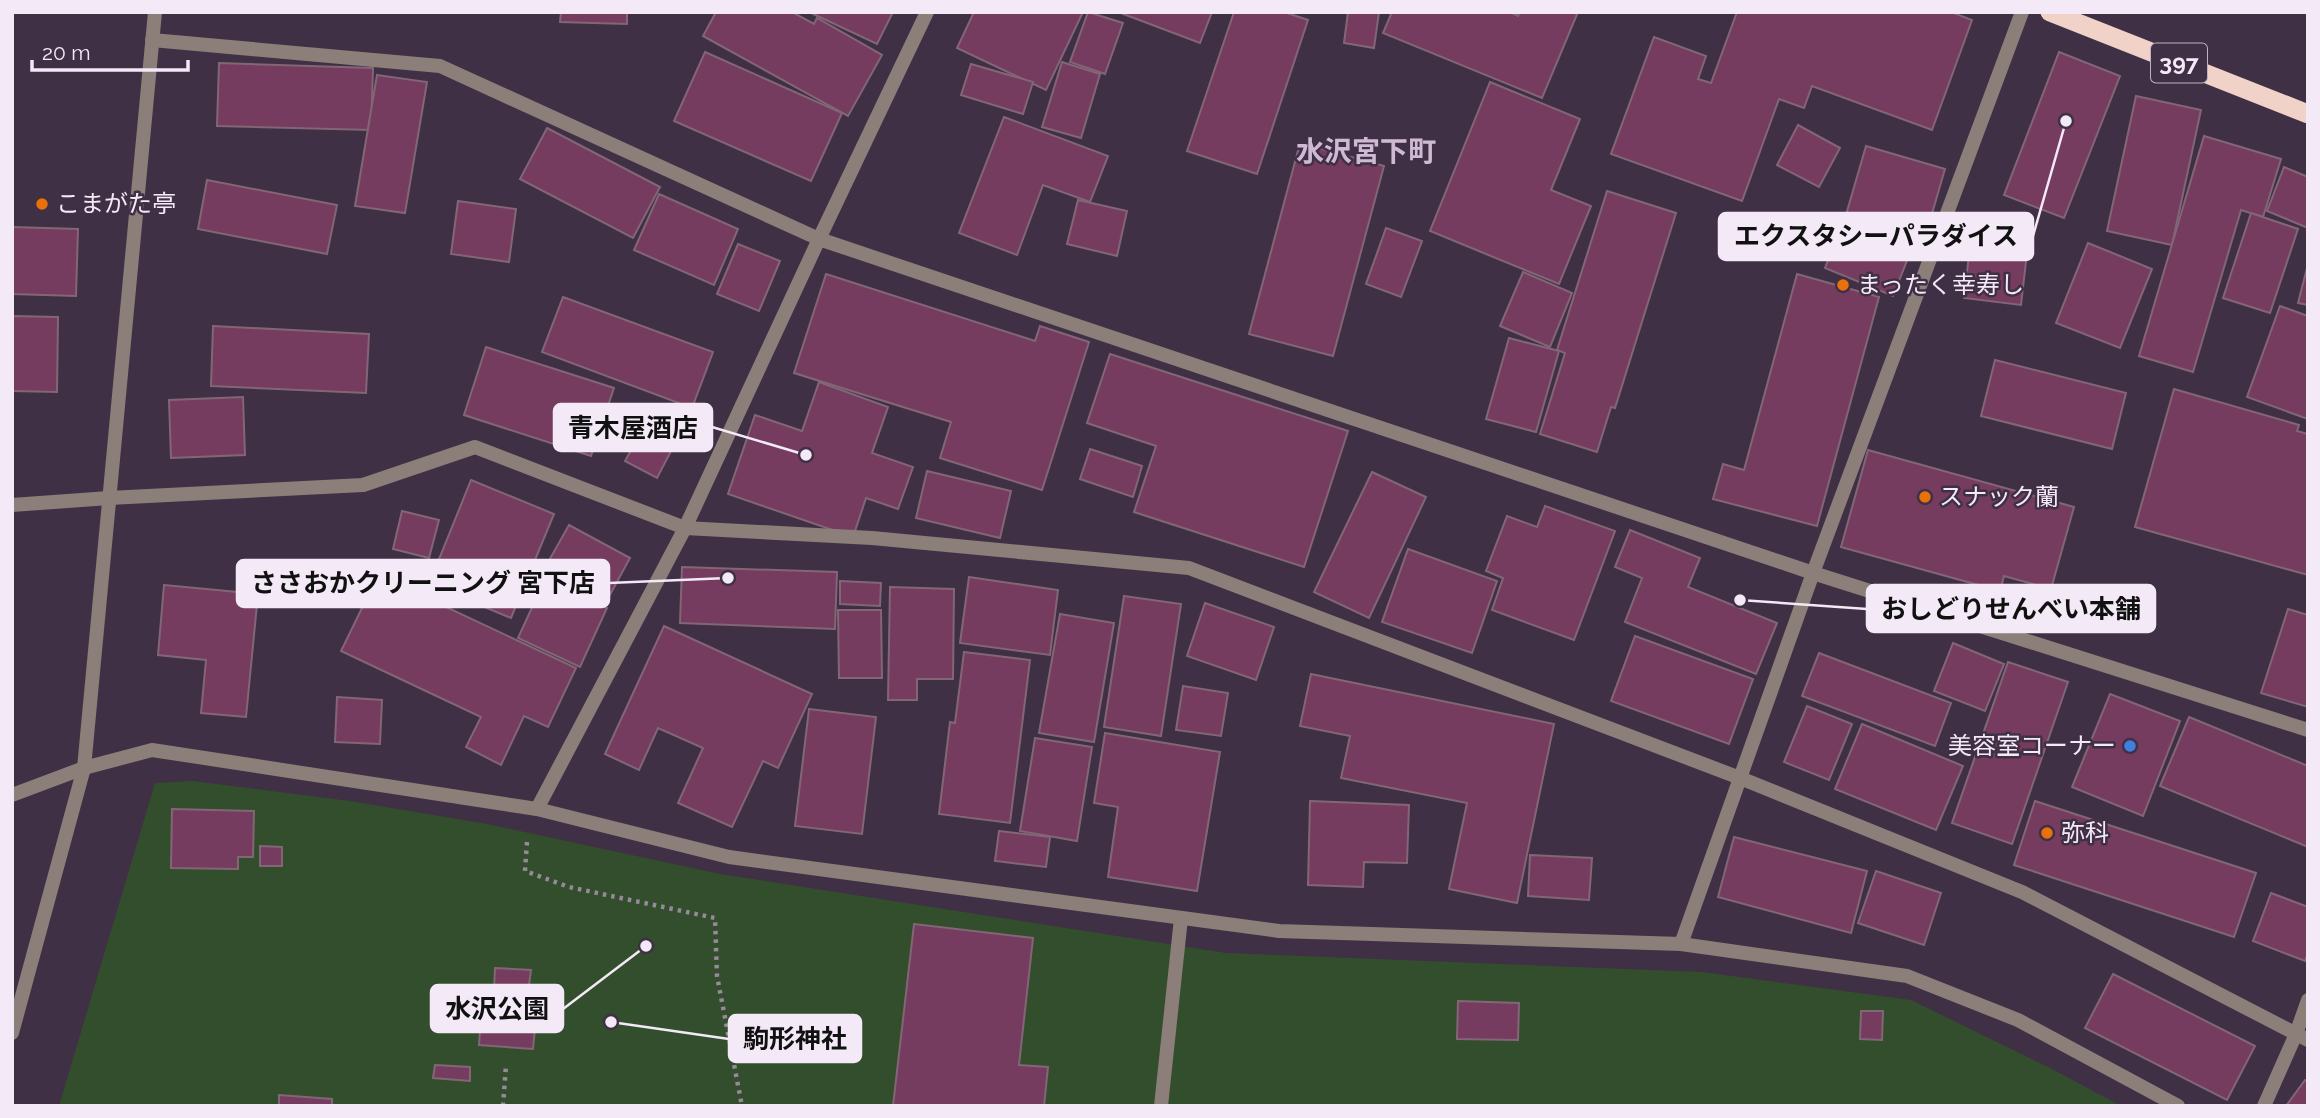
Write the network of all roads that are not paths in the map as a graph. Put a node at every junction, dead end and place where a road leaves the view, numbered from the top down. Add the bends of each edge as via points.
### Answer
1 (155, 12) edge
2 (927, 12) edge
3 (2022, 12) edge
4 (2050, 12) edge
5 (152, 40) junction
6 (2308, 114) edge
7 (819, 239) junction
8 (109, 498) junction
9 (12, 506) edge
10 (685, 528) junction
11 (1813, 573) junction
12 (2308, 730) edge
13 (84, 768) junction
14 (1740, 778) junction
15 (12, 795) edge
16 (533, 808) junction
17 (1181, 918) junction
18 (1682, 944) junction
19 (2308, 1000) edge
20 (12, 1033) edge
21 (2302, 1037) edge
22 (1161, 1106) edge
23 (2178, 1106) edge
24 (2264, 1106) edge

1 - 5 street
2 - 7 street
3 - 11 street
4 - 6 highway, 397
5 - 7 street via 440,66
5 - 8 street
7 - 10 street
7 - 11 street
8 - 9 street
8 - 10 street via 363,485 475,447
8 - 13 street
10 - 14 street via 872,538 1189,568
10 - 16 street
11 - 12 street
11 - 14 street
13 - 15 street
13 - 16 street via 152,750
13 - 20 street
14 - 18 street
14 - 21 street via 2022,892
16 - 17 street via 729,857
17 - 18 street via 1279,931
17 - 22 street
18 - 23 street via 1907,976 2018,1020
19 - 21 street
21 - 24 street

